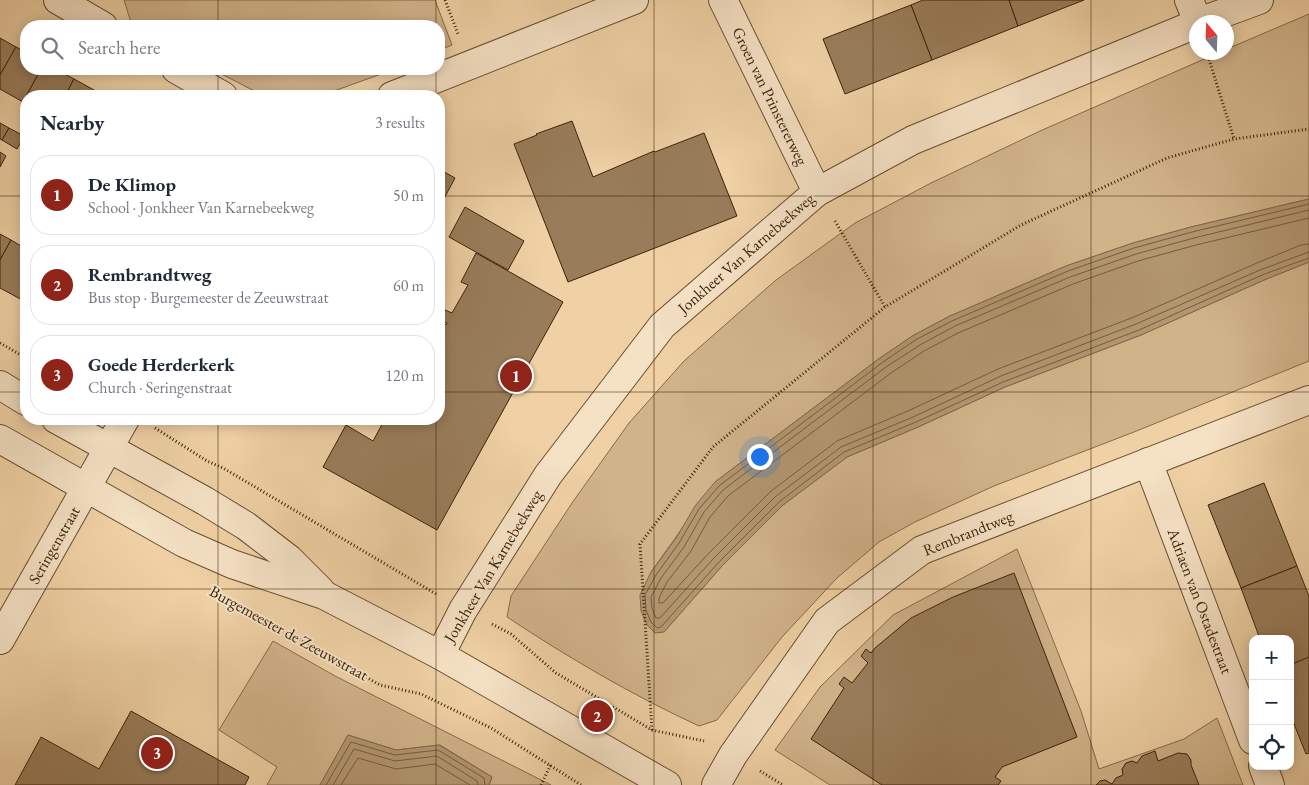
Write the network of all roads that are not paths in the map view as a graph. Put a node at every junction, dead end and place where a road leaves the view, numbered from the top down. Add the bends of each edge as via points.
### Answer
1 (60, 0) edge
2 (634, 0) edge
3 (723, 0) edge
4 (1189, 0) edge
5 (1259, 0) edge
6 (1195, 15) edge
7 (1219, 15) edge
8 (93, 20) edge
9 (1189, 27) edge
10 (186, 75) edge
11 (445, 75) edge
12 (445, 75) edge
13 (213, 90) edge
14 (407, 90) edge
15 (817, 192) junction
16 (0, 385) edge
17 (20, 397) edge
18 (1309, 400) edge
19 (66, 425) edge
20 (121, 425) edge
21 (0, 439) edge
22 (108, 449) junction
23 (1148, 462) junction
24 (86, 489) junction
25 (324, 594) junction
26 (0, 640) edge
27 (440, 655) junction
28 (1249, 729) edge
29 (1264, 770) edge
30 (667, 785) edge
31 (716, 785) edge
32 (1270, 785) edge

1 - 8 street
2 - 11 street
3 - 15 street, Groen van Prinstererweg
4 - 6 street
5 - 7 street, Jonkheer Van Karnebeekweg
9 - 15 street, Jonkheer Van Karnebeekweg via 913,140
10 - 13 street
12 - 14 street
15 - 27 street, Jonkheer Van Karnebeekweg via 662,326 548,475 463,610
16 - 17 street
18 - 23 street, Rembrandtweg
19 - 22 street, Burgemeester de Zeeuwstraat
20 - 22 street, Seringenstraat
21 - 24 street, Burgemeester de Zeeuwstraat
22 - 24 street, Seringenstraat
22 - 25 street, Burgemeester de Zeeuwstraat via 246,526 289,559
23 - 28 street, Adriaen van Ostadestraat
23 - 31 street, Rembrandtweg via 922,550 827,621 733,755
24 - 25 street, Burgemeester de Zeeuwstraat via 184,543 232,564
24 - 26 street, Seringenstraat
25 - 27 street, Burgemeester de Zeeuwstraat
27 - 30 street, Burgemeester de Zeeuwstraat
29 - 32 street

